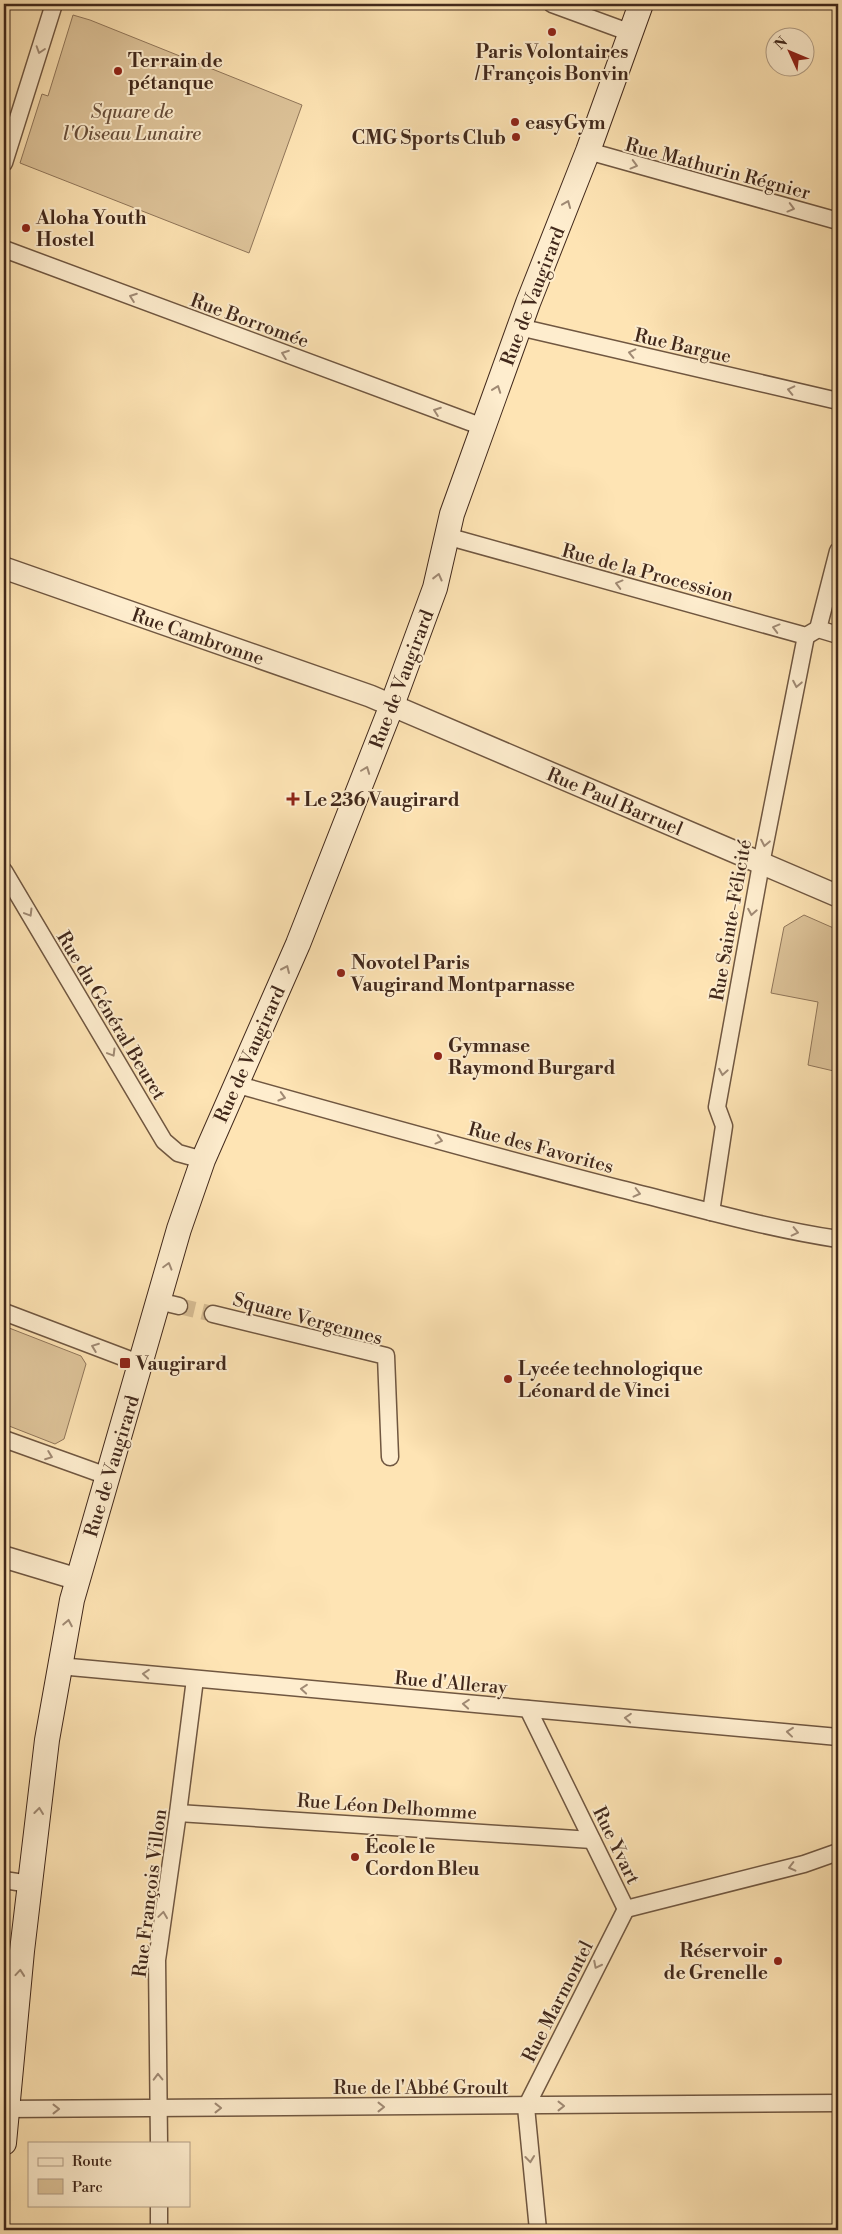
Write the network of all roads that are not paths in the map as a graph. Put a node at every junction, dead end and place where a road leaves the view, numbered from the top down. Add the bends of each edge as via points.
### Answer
1 (54, 4) edge
2 (552, 4) edge
3 (641, 4) edge
4 (631, 33) junction
5 (588, 151) junction
6 (4, 163) edge
7 (838, 221) edge
8 (4, 249) edge
9 (519, 327) junction
10 (838, 401) edge
11 (483, 427) junction
12 (446, 536) junction
13 (838, 551) edge
14 (4, 568) edge
15 (812, 632) junction
16 (838, 635) edge
17 (392, 705) junction
18 (761, 864) junction
19 (4, 872) edge
20 (838, 896) edge
21 (235, 1084) junction
22 (203, 1160) junction
23 (711, 1212) junction
24 (838, 1239) edge
25 (4, 1312) edge
26 (213, 1314) tunnel mouth
27 (141, 1364) junction
28 (4, 1439) edge
29 (390, 1457) dead end
30 (108, 1476) junction
31 (4, 1557) edge
32 (77, 1579) junction
33 (59, 1666) junction
34 (195, 1679) junction
35 (528, 1710) junction
36 (838, 1737) edge
37 (178, 1813) junction
38 (592, 1840) junction
39 (838, 1852) edge
40 (4, 1880) edge
41 (30, 1884) junction
42 (626, 1909) junction
43 (838, 2104) edge
44 (526, 2107) junction
45 (159, 2108) junction
46 (5, 2109) edge
47 (159, 2142) edge
48 (4, 2143) edge
49 (159, 2206) edge
50 (159, 2230) edge
51 (538, 2230) edge

1 -> 6 street
2 - 4 street
3 - 4 main road, Rue de Vaugirard
4 - 5 main road, Rue de Vaugirard
5 -> 7 street, Rue Mathurin Régnier
9 -> 5 main road, Rue de Vaugirard
11 -> 8 street, Rue Borromée
10 -> 9 street, Rue Bargue
11 -> 9 main road, Rue de Vaugirard
11 - 12 main road, Rue de Vaugirard
15 -> 12 street, Rue de la Procession
17 -> 12 main road, Rue de Vaugirard via 435,588
13 - 15 street, Rue Sainte-Félicité
14 - 17 street, Rue Cambronne
15 - 16 street, Rue de la Procession
15 -> 18 street, Rue Sainte-Félicité
17 - 18 street, Rue Paul Barruel
21 -> 17 main road, Rue de Vaugirard via 298,944
18 - 20 street, Rue Paul Barruel
18 -> 23 street, Rue Sainte-Félicité via 717,1107 724,1126
19 -> 22 street, Rue du Général Beuret via 164,1141 178,1152
21 - 22 main road, Rue de Vaugirard
21 -> 23 street, Rue des Favorites
27 -> 22 main road, Rue de Vaugirard via 169,1303 187,1203
23 -> 24 street, Rue des Favorites
27 -> 25 street
26 - 29 street, Square Vergennes via 386,1356
27 - 30 main road, Rue de Vaugirard
28 -> 30 street
30 - 32 main road, Rue de Vaugirard
31 - 32 street
33 -> 32 main road, Rue de Vaugirard
34 -> 33 street, Rue d'Alleray
41 -> 33 main road, Rue de Vaugirard
35 -> 34 street, Rue d'Alleray
34 - 37 street, Rue François Villon
36 -> 35 street, Rue d'Alleray
35 - 38 street, Rue Yvart
37 - 38 street, Rue Léon Delhomme
45 -> 37 street, Rue François Villon via 156,1960
38 - 42 street, Rue Yvart
39 -> 42 street, Rue Yvart via 804,1864
40 - 41 street
46 -> 41 main road, Rue de Vaugirard
42 -> 44 street, Rue Marmontel
44 -> 43 street, Rue de l'Abbé Groult
45 -> 44 street, Rue de l'Abbé Groult
44 -> 51 street
46 -> 45 street, Rue de l'Abbé Groult
45 - 47 street, Rue François Villon
46 - 48 main road, Rue de Vaugirard
49 - 50 street

